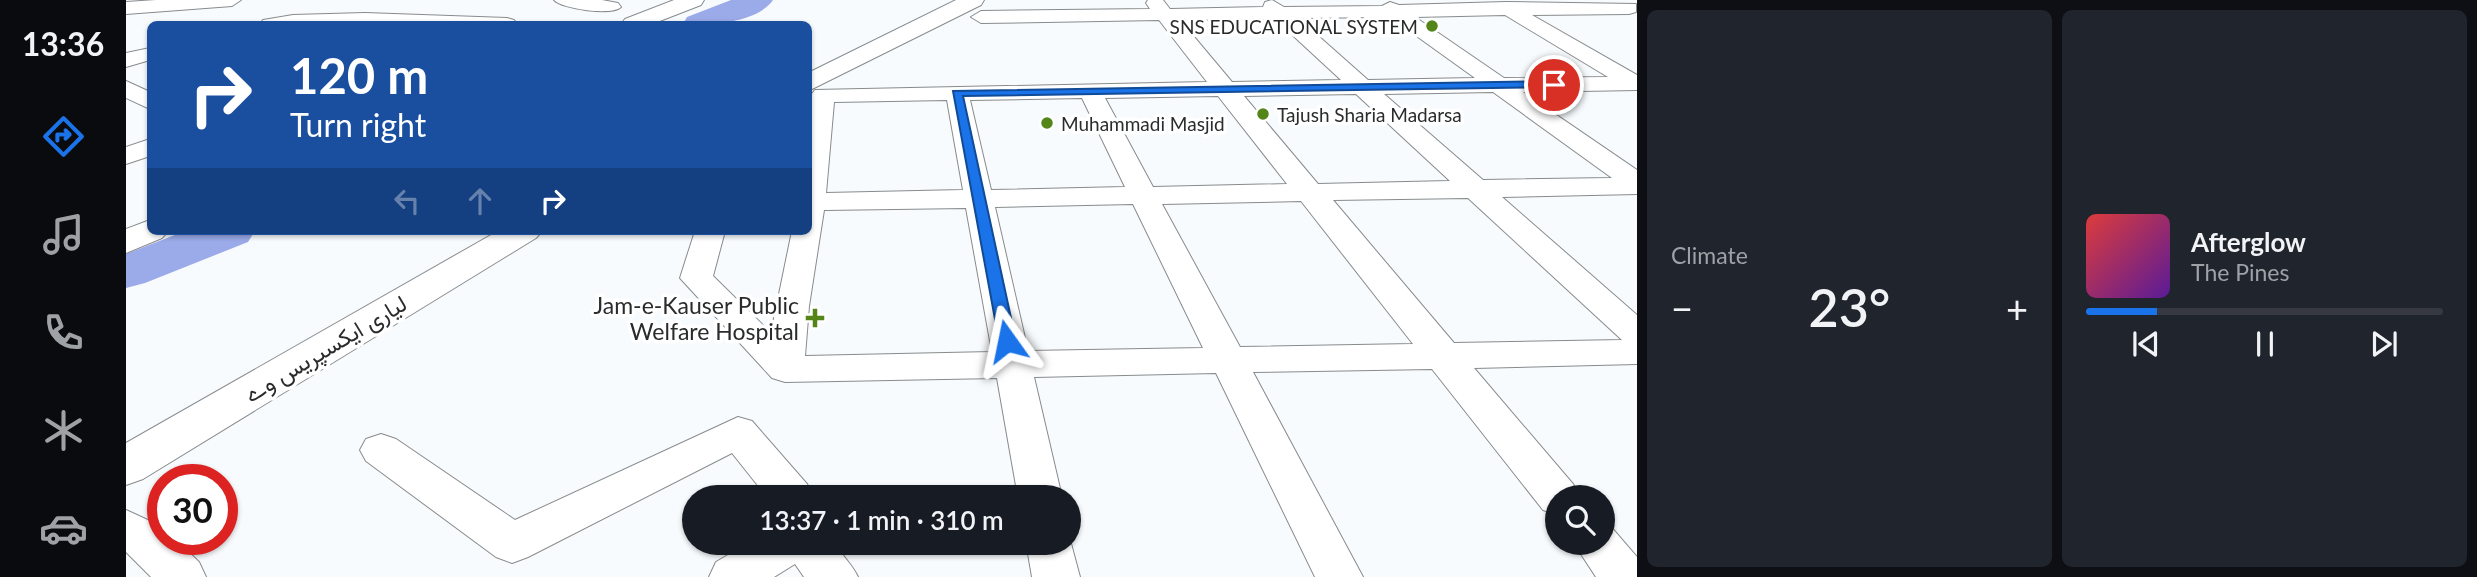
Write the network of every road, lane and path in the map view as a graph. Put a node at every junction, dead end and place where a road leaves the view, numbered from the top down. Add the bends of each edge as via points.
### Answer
1 (232, 0) edge
2 (563, 0) edge
3 (693, 0) edge
4 (1499, 4) edge
5 (1623, 4) edge
6 (1387, 5) edge
7 (611, 6) dead end
8 (1272, 6) edge
9 (1158, 7) edge
10 (126, 8) edge
11 (977, 8) edge
12 (1046, 8) edge
13 (293, 21) edge
14 (422, 21) edge
15 (640, 21) edge
16 (147, 55) edge
17 (126, 60) edge
18 (812, 81) edge
19 (1637, 84) edge
20 (1500, 85) junction
21 (1362, 87) junction
22 (126, 88) edge
23 (1225, 89) junction
24 (1090, 91) junction
25 (957, 93) junction
26 (147, 100) edge
27 (147, 148) edge
28 (126, 156) edge
29 (1637, 184) edge
30 (812, 189) edge
31 (1476, 189) junction
32 (1310, 193) junction
33 (1144, 196) junction
34 (978, 199) junction
35 (812, 215) edge
36 (147, 232) edge
37 (517, 235) edge
38 (709, 235) edge
39 (805, 235) edge
40 (126, 242) edge
41 (1637, 334) edge
42 (1637, 352) edge
43 (1443, 356) junction
44 (1228, 360) junction
45 (1012, 364) junction
46 (785, 369) junction
47 (381, 450) dead end
48 (126, 466) edge
49 (782, 485) edge
50 (1037, 485) edge
51 (1548, 485) edge
52 (126, 529) edge
53 (769, 555) edge
54 (816, 555) edge
55 (1052, 555) edge
56 (1606, 555) edge
57 (182, 577) edge
58 (733, 577) edge
59 (834, 577) edge
60 (1056, 577) edge
61 (1339, 577) edge
62 (1624, 577) edge

1 - 10 street
2 - 7 street
3 - 15 highway
4 - 5 street
4 - 6 street
4 - 19 street
6 - 8 street
6 - 20 street
8 - 9 street
8 - 21 street
9 - 12 street
9 - 23 street
11 - 12 street
11 - 18 highway
13 - 14 street
16 - 17 street
19 - 20 street
20 - 21 street
20 - 29 street
21 - 23 street
21 - 31 street
22 - 26 street
23 - 24 street
23 - 32 street
24 - 25 street
24 - 33 street
25 - 30 street via 823,95
25 - 34 street
27 - 28 street
29 - 31 street
31 - 32 street
31 - 41 street
32 - 33 street
32 - 43 street
33 - 34 street
33 - 44 street
34 - 35 street
34 - 45 street
36 - 40 highway
37 - 48 highway, لیاری ایکسپریس وے
38 - 46 street via 696,278
39 - 46 street
42 - 43 street
43 - 44 street
43 - 51 street
44 - 45 street
44 - 61 street
45 - 46 street
45 - 50 street
47 - 49 street via 512,543 738,432
52 - 57 street via 147,541
53 - 58 street
54 - 59 street
55 - 60 street
56 - 62 street

